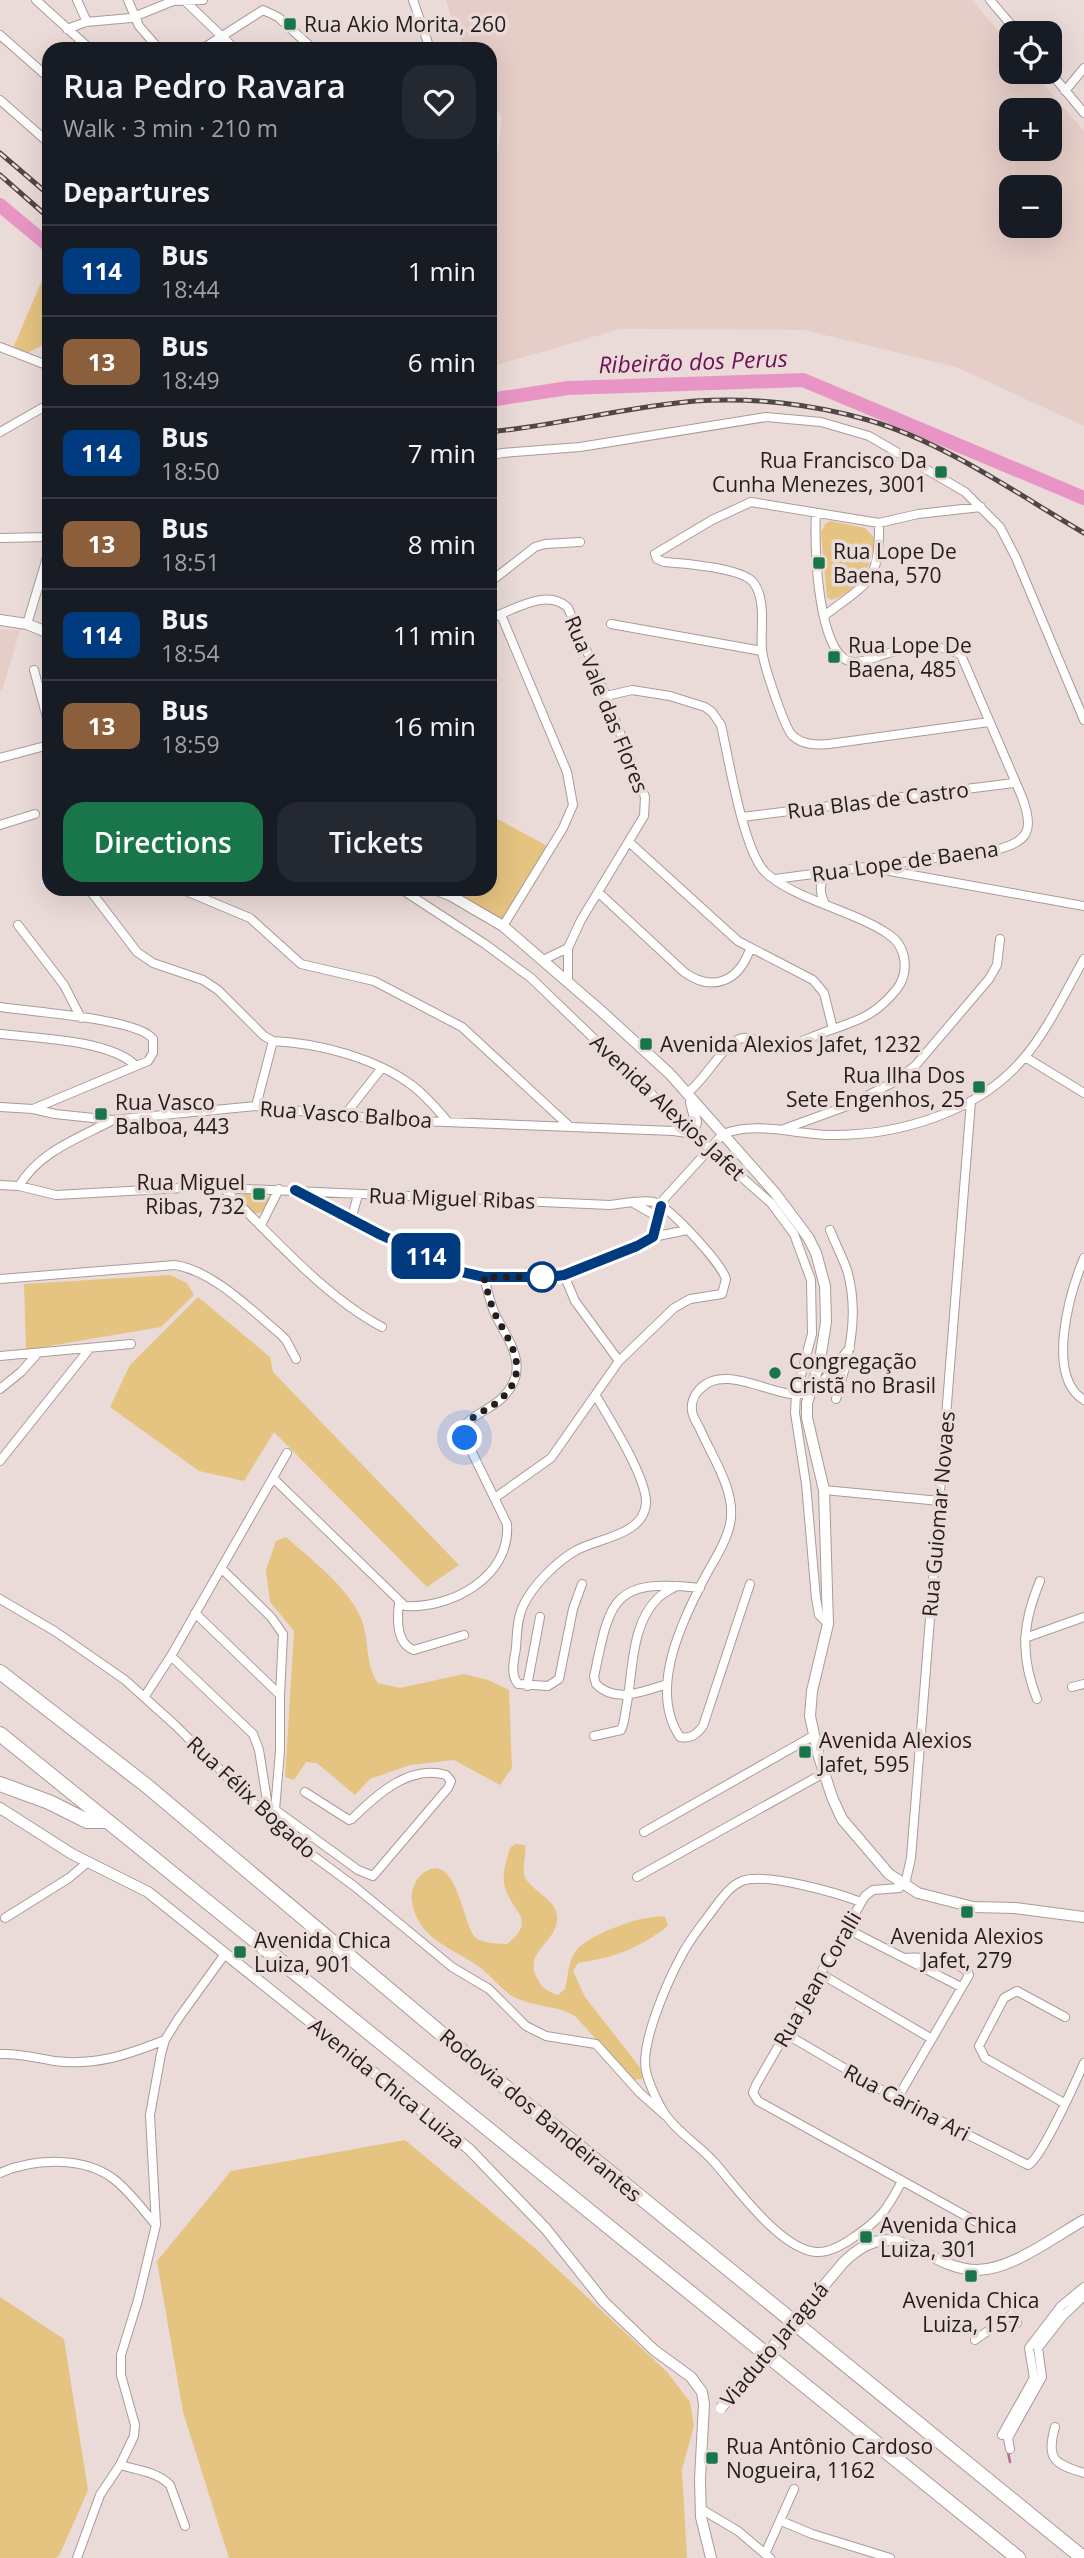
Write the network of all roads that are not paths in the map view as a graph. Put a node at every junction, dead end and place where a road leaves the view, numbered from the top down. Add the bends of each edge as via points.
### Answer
1 (36, 0) edge
2 (77, 0) edge
3 (128, 0) edge
4 (203, 0) edge
5 (413, 0) edge
6 (990, 0) edge
7 (184, 1) edge
8 (134, 17) junction
9 (1008, 21) edge
10 (87, 22) junction
11 (67, 29) junction
12 (0, 34) edge
13 (220, 35) junction
14 (82, 42) edge
15 (152, 42) edge
16 (211, 42) edge
17 (228, 42) edge
18 (305, 42) edge
19 (428, 42) edge
20 (1084, 68) edge
21 (42, 72) edge
22 (1059, 84) edge
23 (1065, 91) junction
24 (0, 100) edge
25 (1084, 113) edge
26 (42, 137) edge
27 (0, 347) edge
28 (42, 363) edge
29 (42, 408) edge
30 (0, 432) edge
31 (497, 454) edge
32 (981, 507) junction
33 (816, 514) junction
34 (879, 523) junction
35 (42, 537) edge
36 (0, 538) edge
37 (580, 542) dead end
38 (42, 574) edge
39 (497, 577) edge
40 (501, 615) junction
41 (497, 616) edge
42 (824, 616) junction
43 (0, 621) edge
44 (27, 624) junction
45 (611, 624) dead end
46 (42, 630) edge
47 (762, 651) junction
48 (34, 670) dead end
49 (606, 696) junction
50 (42, 699) edge
51 (1084, 720) edge
52 (989, 722) junction
53 (42, 747) edge
54 (0, 758) edge
55 (1014, 783) junction
56 (35, 814) dead end
57 (742, 817) junction
58 (0, 825) edge
59 (629, 842) junction
60 (866, 867) junction
61 (828, 872) junction
62 (775, 879) junction
63 (598, 892) junction
64 (94, 896) edge
65 (198, 896) edge
66 (412, 896) edge
67 (452, 896) edge
68 (825, 904) junction
69 (1084, 906) edge
70 (18, 925) dead end
71 (503, 926) junction
72 (1000, 939) dead end
73 (568, 948) junction
74 (750, 949) junction
75 (1084, 959) edge
76 (543, 960) junction
77 (568, 982) junction
78 (0, 1007) edge
79 (81, 1018) junction
80 (833, 1029) junction
81 (0, 1034) edge
82 (273, 1041) junction
83 (1025, 1057) junction
84 (136, 1066) junction
85 (381, 1069) junction
86 (688, 1092) junction
87 (1084, 1093) edge
88 (971, 1101) junction
89 (256, 1106) junction
90 (0, 1107) edge
91 (33, 1109) junction
92 (344, 1116) junction
93 (112, 1121) junction
94 (448, 1122) junction
95 (568, 1125) junction
96 (782, 1130) junction
97 (693, 1134) junction
98 (723, 1134) junction
99 (708, 1148) junction
100 (0, 1185) edge
101 (19, 1186) junction
102 (224, 1189) junction
103 (279, 1189) junction
104 (295, 1190) junction
105 (358, 1195) junction
106 (635, 1204) junction
107 (661, 1206) junction
108 (658, 1217) junction
109 (351, 1220) junction
110 (261, 1225) junction
111 (687, 1230) junction
112 (830, 1230) dead end
113 (653, 1237) junction
114 (1084, 1258) edge
115 (564, 1275) junction
116 (484, 1277) junction
117 (0, 1279) edge
118 (382, 1327) dead end
119 (131, 1344) dead end
120 (90, 1348) junction
121 (850, 1348) junction
122 (37, 1354) junction
123 (0, 1356) edge
124 (296, 1359) dead end
125 (619, 1361) junction
126 (0, 1389) edge
127 (809, 1392) junction
128 (796, 1394) junction
129 (596, 1396) junction
130 (836, 1399) dead end
131 (1084, 1400) edge
132 (287, 1453) dead end
133 (0, 1461) edge
134 (274, 1479) junction
135 (824, 1490) junction
136 (496, 1497) junction
137 (940, 1501) junction
138 (221, 1568) junction
139 (1040, 1581) dead end
140 (582, 1584) dead end
141 (750, 1584) dead end
142 (676, 1586) junction
143 (700, 1588) junction
144 (0, 1599) edge
145 (399, 1603) junction
146 (195, 1613) junction
147 (540, 1617) dead end
148 (1084, 1617) edge
149 (828, 1625) junction
150 (464, 1635) dead end
151 (1025, 1638) junction
152 (171, 1656) junction
153 (0, 1671) edge
154 (667, 1684) junction
155 (1084, 1684) edge
156 (527, 1686) junction
157 (1072, 1687) dead end
158 (280, 1695) junction
159 (145, 1696) junction
160 (628, 1696) junction
161 (1037, 1699) dead end
162 (0, 1734) edge
163 (594, 1736) dead end
164 (813, 1736) junction
165 (824, 1773) junction
166 (0, 1784) edge
167 (305, 1792) dead end
168 (0, 1808) edge
169 (272, 1808) junction
170 (263, 1813) junction
171 (107, 1821) junction
172 (644, 1832) dead end
173 (88, 1862) junction
174 (636, 1877) dead end
175 (903, 1885) junction
176 (861, 1902) junction
177 (1084, 1917) edge
178 (5, 1918) dead end
179 (847, 1928) junction
180 (225, 1954) junction
181 (904, 1958) junction
182 (821, 1974) junction
183 (961, 1987) junction
184 (1065, 2017) dead end
185 (786, 2034) junction
186 (933, 2039) junction
187 (165, 2040) junction
188 (0, 2054) edge
189 (1084, 2063) edge
190 (897, 2099) junction
191 (1064, 2103) junction
192 (666, 2116) junction
193 (0, 2173) edge
194 (902, 2181) junction
195 (1084, 2220) edge
196 (156, 2225) junction
197 (993, 2231) dead end
198 (850, 2247) junction
199 (1084, 2287) edge
200 (1084, 2296) edge
201 (1017, 2323) dead end
202 (975, 2340) dead end
203 (1037, 2369) junction
204 (704, 2425) junction
205 (1055, 2427) dead end
206 (1010, 2449) dead end
207 (120, 2465) junction
208 (1084, 2473) edge
209 (794, 2489) dead end
210 (701, 2509) junction
211 (780, 2521) junction
212 (185, 2526) dead end
213 (767, 2556) edge
214 (77, 2558) edge
215 (711, 2558) edge
216 (890, 2558) edge
217 (1018, 2558) edge
218 (1083, 2558) edge

1 - 11 street
2 - 10 street
3 - 8 street
4 - 7 street
5 - 19 street
6 - 9 street
7 - 8 street
7 - 13 street
8 - 10 street
8 - 15 street
10 - 11 street
11 - 14 street
12 - 21 street
13 - 16 street
13 - 17 street
13 - 18 street via 263,10
20 - 23 street
22 - 23 street
23 - 25 street
24 - 26 street
27 - 28 street
29 - 30 street
31 - 32 street via 580,447 766,417 800,419 869,436 951,483
32 - 34 street
32 - 51 street via 1006,537
33 - 34 street
33 - 42 street, Rua Lope de Baena
33 - 47 street via 755,501 737,507 655,557 749,578 758,591 762,613
34 - 42 street via 874,575
35 - 36 street
37 - 39 street via 535,547
38 - 44 street
40 - 41 street, Rua Vale das Flores
40 - 49 street, Rua Vale das Flores via 546,599 561,601 572,615
40 - 71 street via 567,772 573,799 563,828
42 - 52 street, Rua Lope de Baena via 835,650 850,662 928,646 961,655
43 - 44 main road
44 - 46 main road
45 - 47 street
47 - 52 street via 786,728 804,743 829,744
48 - 50 street
49 - 57 street via 632,690 650,692 712,712 721,726
49 - 59 street, Rua Vale das Flores via 645,797 644,816
52 - 55 street, Rua Lope de Baena
53 - 54 street
55 - 57 street, Rua Blas de Castro
55 - 60 street, Rua Lope de Baena via 1029,822 1027,832 1014,844
56 - 58 street
57 - 62 street via 756,859
59 - 63 street, Rua Vale das Flores
59 - 74 street
60 - 61 street, Rua Lope de Baena
60 - 69 street
61 - 62 street, Rua Lope de Baena
61 - 68 street via 821,890
62 - 68 street
63 - 73 street, Rua Vale das Flores
63 - 74 street via 684,972 701,981 734,976
64 - 82 street via 137,952 153,963 203,980
65 - 95 street via 250,918 301,964 374,981 462,1027
66 - 97 street, Avenida Alexios Jafet via 531,978
67 - 71 main road, Avenida Alexios Jafet
68 - 80 street via 888,934 904,958 902,978 885,1003 864,1019
70 - 79 street via 64,985
71 - 76 main road, Avenida Alexios Jafet
72 - 96 street via 997,965 989,979 915,1066 869,1096
73 - 76 street
73 - 77 street, Rua Vale das Flores
74 - 80 street via 813,980 824,993
75 - 83 street
76 - 77 main road, Avenida Alexios Jafet
77 - 86 main road, Avenida Alexios Jafet
78 - 79 street
79 - 84 street via 150,1035 153,1053
80 - 86 street via 780,1049 740,1038
81 - 84 street via 103,1048 120,1053
82 - 85 street via 339,1051
82 - 89 street
83 - 87 street
83 - 88 street
84 - 91 street
85 - 92 street
85 - 94 street via 415,1088
86 - 97 main road via 696,1122
86 - 98 main road, Avenida Alexios Jafet
88 - 96 street via 898,1128 829,1135
88 - 137 street, Rua Guiomar Novaes
89 - 92 street, Rua Vasco Balboa
89 - 93 street, Rua Vasco Balboa
90 - 91 street, Rua Vasco Balboa
91 - 93 street, Rua Vasco Balboa
92 - 94 street, Rua Vasco Balboa
93 - 101 street via 46,1155
94 - 95 street, Rua Vasco Balboa
95 - 97 street, Rua Vasco Balboa
96 - 98 street via 735,1129
97 - 99 street, Avenida Alexios Jafet
98 - 99 street
98 - 127 main road, Avenida Alexios Jafet via 793,1216 822,1270 826,1322
99 - 107 street
99 - 128 street, Avenida Alexios Jafet via 771,1203 794,1234 809,1270 812,1334
100 - 101 street, Rua Miguel Ribas
101 - 102 street, Rua Miguel Ribas via 57,1195
102 - 103 street, Rua Miguel Ribas
102 - 110 street
103 - 104 street, Rua Miguel Ribas
103 - 110 street
104 - 105 street, Rua Miguel Ribas
104 - 109 street
105 - 106 street, Rua Miguel Ribas
105 - 109 street
106 - 107 street, Rua Miguel Ribas
106 - 108 street, Rua Miguel Ribas
107 - 108 street
107 - 111 street
108 - 113 street
109 - 116 street via 462,1272
110 - 118 street via 350,1308
111 - 113 street
111 - 125 street via 724,1272 722,1294 682,1302
112 - 121 street via 850,1284
113 - 115 street
114 - 131 street via 1069,1302 1063,1355 1067,1382
115 - 116 street
115 - 125 street via 575,1301
116 - 136 street via 492,1306 512,1342 516,1371 501,1399 463,1427
117 - 124 street via 175,1265 190,1268 207,1276 279,1333
119 - 120 street
120 - 122 street
120 - 133 street
121 - 127 street
121 - 130 street
122 - 123 street
122 - 126 street
125 - 129 street
127 - 128 street
127 - 135 main road, Avenida Alexios Jafet via 807,1418
128 - 143 street via 725,1379 709,1382 694,1396 692,1410 725,1484 731,1514 726,1536
128 - 149 street, Avenida Alexios Jafet via 816,1598 819,1615
129 - 136 street via 551,1458
129 - 156 street via 639,1478 646,1502 643,1516 628,1530 575,1551 558,1563 524,1605 518,1620 513,1673 518,1684
132 - 134 street
134 - 138 street
134 - 145 street
135 - 137 street
135 - 149 main road, Avenida Alexios Jafet
136 - 145 street via 508,1534 504,1551 490,1572 456,1597 424,1606
137 - 175 street, Rua Guiomar Novaes via 911,1858
138 - 146 street
138 - 158 street via 283,1634
139 - 151 street via 1030,1603
140 - 156 street via 559,1679 548,1686
141 - 154 street via 703,1726 688,1739 680,1737 671,1724
142 - 143 street
142 - 160 street via 648,1612 633,1653
142 - 160 street via 629,1592 611,1609 594,1677 600,1689
143 - 154 street via 670,1661
144 - 159 street, Rua Félix Bogado
145 - 150 street via 402,1641 409,1649
146 - 152 street
146 - 158 street
147 - 156 street
148 - 151 street
149 - 164 main road, Avenida Alexios Jafet via 812,1691
151 - 161 street via 1024,1658
152 - 159 street
152 - 169 street via 253,1734
153 - 218 highway, Rodovia dos Bandeirantes via 147,1786 488,2073
154 - 160 street
155 - 157 street
158 - 169 street via 280,1751
159 - 170 street, Rua Félix Bogado
160 - 163 street via 621,1730
162 - 171 highway, Rodovia dos Bandeirantes
164 - 165 main road, Avenida Alexios Jafet
164 - 172 street
165 - 174 street
165 - 175 main road, Avenida Alexios Jafet via 842,1819
166 - 171 highway via 87,1821
167 - 169 street via 349,1820 380,1792 404,1780 431,1773 446,1775 451,1781 373,1876
168 - 173 main road, Avenida Chica Luiza
169 - 170 street
170 - 192 street, Rua Félix Bogado via 427,1948 489,1989 526,2026 546,2036 596,2044
171 - 217 highway, Rodovia dos Bandeirantes
173 - 178 street
173 - 180 main road, Avenida Chica Luiza via 148,1892
175 - 176 street, Rua Jean Coralli via 873,1891
175 - 177 main road, Avenida Alexios Jafet via 958,1904
176 - 179 street, Rua Jean Coralli
176 - 192 street via 827,1890 770,1881 742,1881 726,1894 679,1960 652,2024 645,2067
179 - 181 street
179 - 182 street, Rua Jean Coralli
180 - 187 street
180 - 204 main road, Avenida Chica Luiza via 486,2164 573,2260 604,2302 696,2383 702,2392
181 - 183 street
181 - 183 street via 963,1967 969,1975
182 - 185 street, Rua Jean Coralli
182 - 186 street
183 - 186 street
184 - 191 street via 1017,1991 1010,1993 979,2046 985,2058
185 - 190 street, Rua Carina Ari
185 - 194 street, Rua Jean Coralli via 755,2085 755,2098
186 - 190 street
187 - 188 street via 116,2059 88,2062
187 - 196 street via 150,2115
189 - 191 street
190 - 191 street, Rua Carina Ari via 1031,2166
192 - 198 street, Rua Félix Bogado via 791,2242 817,2252
193 - 196 street via 40,2162 87,2166 114,2179
194 - 197 street
194 - 198 street via 882,2216
195 - 198 main road via 994,2268 967,2269 888,2240
196 - 207 street via 121,2355 121,2375 135,2425
198 - 204 main road, Viaduto Jaraguá, bridge via 843,2263
199 - 203 street via 1061,2306 1029,2348
200 - 203 street via 1038,2348
201 - 202 street via 1010,2315
203 - 206 street via 1005,2438
204 - 210 main road, Avenida Chica Luiza
205 - 208 street via 1050,2445 1055,2459 1065,2468
207 - 212 street via 152,2473 170,2485
207 - 214 street via 100,2495
209 - 211 street
210 - 213 street via 738,2531
210 - 215 main road, Avenida Chica Luiza
211 - 213 street
211 - 216 street

